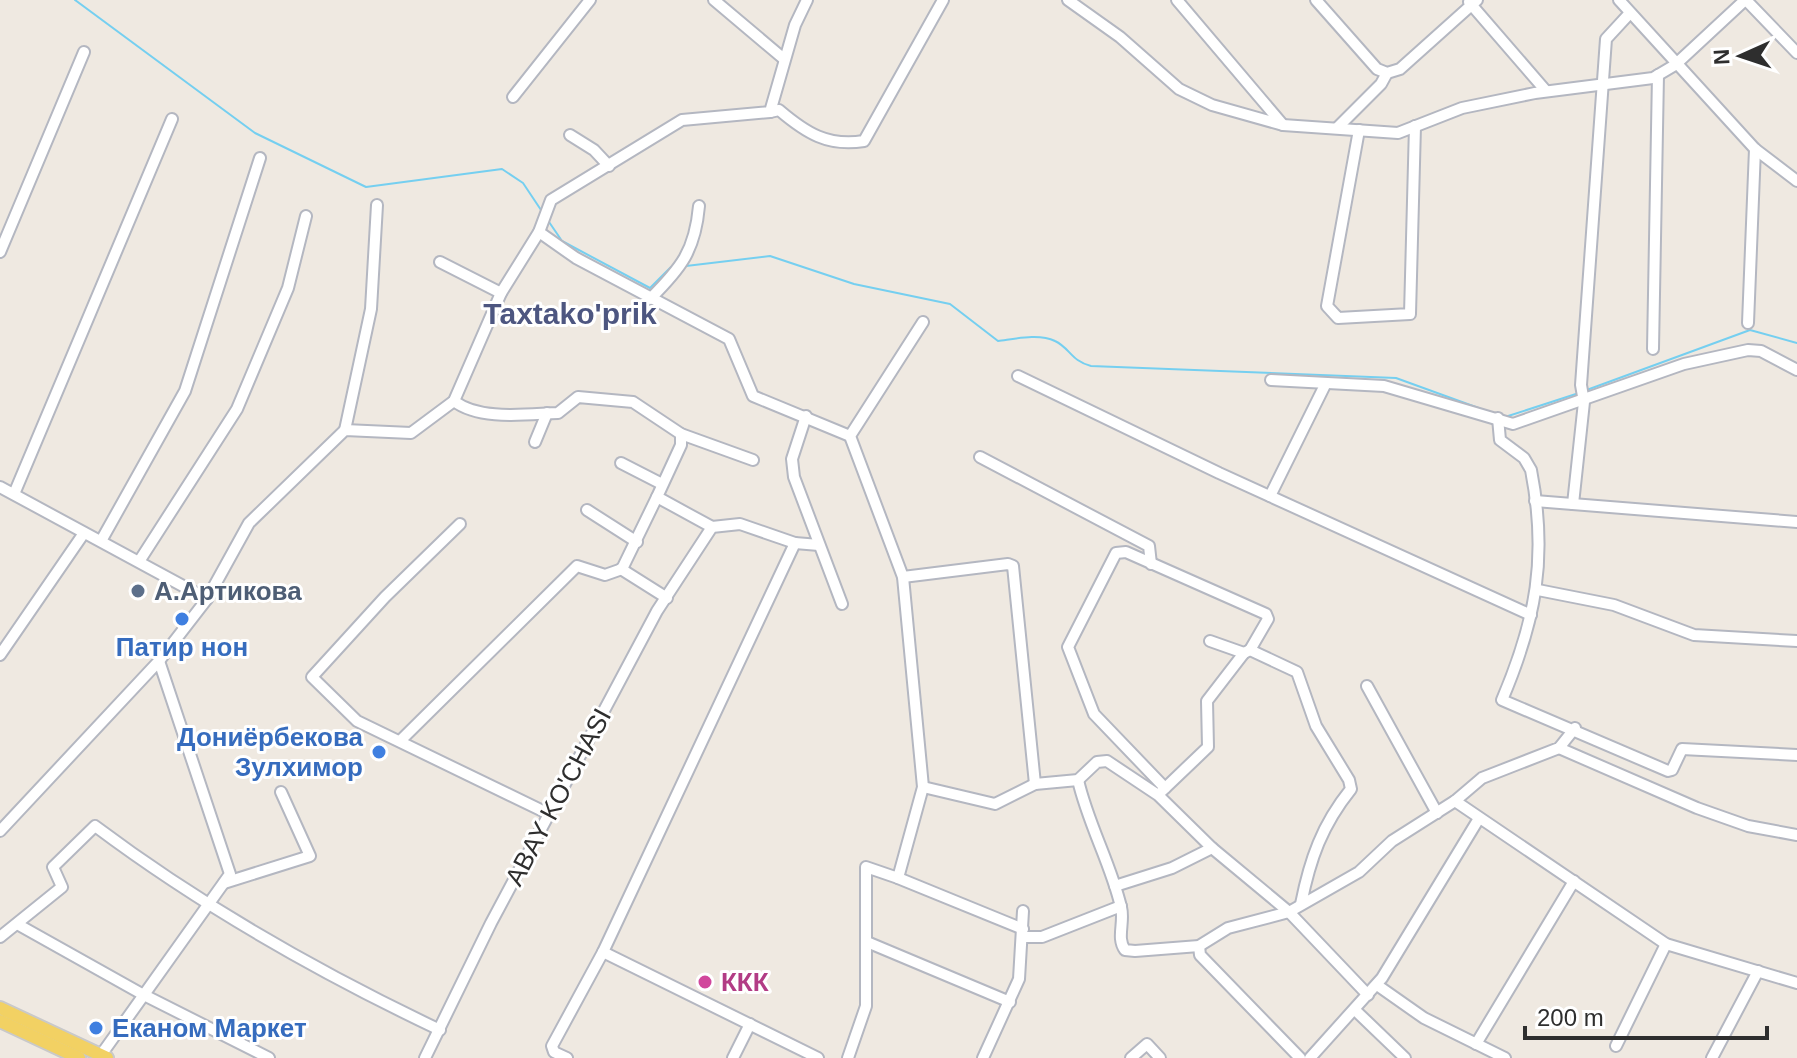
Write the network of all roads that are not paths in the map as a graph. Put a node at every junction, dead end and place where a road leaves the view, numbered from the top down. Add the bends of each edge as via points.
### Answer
1 (590, 0) edge
2 (714, 0) edge
3 (807, 0) edge
4 (943, 0) edge
5 (1068, 0) edge
6 (1177, 0) edge
7 (1316, 0) edge
8 (1619, 0) edge
9 (1746, 0) edge
10 (1472, 2) edge
11 (1630, 13) junction
12 (84, 52) dead end
13 (1797, 53) edge
14 (784, 59) junction
15 (1675, 65) junction
16 (1387, 73) junction
17 (1658, 75) junction
18 (1603, 84) junction
19 (1546, 91) junction
20 (513, 97) dead end
21 (770, 112) junction
22 (172, 119) dead end
23 (1283, 125) junction
24 (1415, 126) junction
25 (1337, 128) junction
26 (1359, 130) junction
27 (570, 135) dead end
28 (1755, 149) junction
29 (260, 158) dead end
30 (609, 166) junction
31 (1797, 181) edge
32 (377, 205) dead end
33 (699, 206) dead end
34 (306, 216) dead end
35 (540, 229) junction
36 (0, 252) edge
37 (440, 262) dead end
38 (501, 293) junction
39 (650, 299) junction
40 (923, 322) dead end
41 (1748, 323) dead end
42 (1653, 349) dead end
43 (1797, 370) edge
44 (1018, 376) dead end
45 (1271, 380) dead end
46 (1326, 383) junction
47 (454, 401) junction
48 (1584, 402) junction
49 (547, 413) junction
50 (806, 416) junction
51 (1498, 418) junction
52 (345, 430) junction
53 (681, 434) junction
54 (850, 436) junction
55 (535, 442) dead end
56 (980, 457) dead end
57 (753, 460) dead end
58 (621, 463) dead end
59 (662, 484) junction
60 (0, 487) edge
61 (14, 494) junction
62 (1270, 496) junction
63 (657, 497) junction
64 (1535, 501) junction
65 (1573, 504) junction
66 (587, 510) dead end
67 (1797, 522) edge
68 (460, 524) dead end
69 (712, 527) junction
70 (84, 533) junction
71 (101, 541) junction
72 (637, 542) junction
73 (795, 543) junction
74 (819, 545) junction
75 (140, 560) junction
76 (1151, 564) junction
77 (621, 569) junction
78 (903, 577) junction
79 (1538, 590) junction
80 (667, 598) junction
81 (207, 599) junction
82 (842, 604) dead end
83 (1531, 615) junction
84 (1210, 641) dead end
85 (1797, 641) edge
86 (1247, 652) junction
87 (0, 655) edge
88 (159, 661) junction
89 (1367, 686) dead end
90 (1575, 728) junction
91 (400, 741) junction
92 (1561, 745) junction
93 (1797, 755) edge
94 (1078, 780) junction
95 (1035, 784) junction
96 (923, 787) junction
97 (1162, 791) junction
98 (281, 792) dead end
99 (1455, 801) junction
100 (1437, 813) junction
101 (549, 814) junction
102 (1478, 820) junction
103 (0, 831) edge
104 (1797, 835) edge
105 (1212, 848) junction
106 (898, 878) junction
107 (1574, 881) junction
108 (224, 883) junction
109 (1115, 886) junction
110 (1301, 904) junction
111 (207, 906) junction
112 (1121, 906) junction
113 (1023, 911) dead end
114 (1289, 912) junction
115 (17, 924) junction
116 (1023, 933) junction
117 (0, 937) edge
118 (867, 942) junction
119 (1666, 944) junction
120 (1199, 946) junction
121 (603, 952) junction
122 (1758, 971) junction
123 (1797, 983) edge
124 (1377, 985) junction
125 (142, 994) junction
126 (1368, 995) junction
127 (1010, 1002) junction
128 (0, 1008) edge
129 (1355, 1010) junction
130 (0, 1021) edge
131 (750, 1024) junction
132 (440, 1030) junction
133 (65, 1044) junction
134 (1476, 1044) junction
135 (1616, 1046) dead end
136 (104, 1057) edge
137 (79, 1058) edge
138 (269, 1058) edge
139 (425, 1058) edge
140 (567, 1058) edge
141 (733, 1058) edge
142 (818, 1058) edge
143 (849, 1058) edge
144 (983, 1058) edge
145 (1131, 1058) edge
146 (1160, 1058) edge
147 (1300, 1058) edge
148 (1310, 1058) edge
149 (1405, 1058) edge
150 (1505, 1058) edge
151 (1712, 1058) edge

1 - 20 street
2 - 14 street
3 - 14 street
4 - 21 street via 864,141 830,142 807,134 779,110
5 - 23 street via 1179,89 1243,116
6 - 23 street
7 - 16 street via 1377,69
8 - 11 street
9 - 13 street
9 - 15 street
10 - 16 street via 1400,69
10 - 19 street
11 - 15 street
11 - 18 street via 1606,39
12 - 36 street
14 - 21 street
15 - 17 street
15 - 28 street
16 - 25 street
17 - 18 street
17 - 42 street
18 - 19 street
18 - 48 street via 1581,385
19 - 24 street via 1462,108
21 - 30 street via 682,120
22 - 61 street
23 - 25 street
24 - 26 street via 1398,133
24 - 26 street via 1410,314 1338,318 1327,306
25 - 26 street
27 - 30 street
28 - 31 street
28 - 41 street
29 - 71 street via 185,391
30 - 35 street via 551,200
32 - 52 street via 371,309
33 - 39 street via 697,233 676,276
34 - 75 street via 288,288 237,409
35 - 38 street
35 - 39 street via 576,258
37 - 38 street
38 - 47 street
39 - 50 street via 729,339 753,396
40 - 54 street
43 - 48 street via 1748,350 1684,364
44 - 62 street
45 - 46 street
46 - 51 street via 1384,386
46 - 62 street
47 - 49 street via 483,412
47 - 52 street via 411,433
48 - 51 street via 1513,424
48 - 65 street
49 - 53 street via 558,413 578,397 633,402
49 - 55 street
50 - 54 street
50 - 74 street via 792,459
51 - 64 street via 1500,440 1528,464
52 - 81 street via 249,523
53 - 57 street
53 - 59 street
54 - 78 street
56 - 76 street via 1149,546
58 - 59 street
59 - 63 street
60 - 61 street
61 - 70 street
62 - 83 street
63 - 69 street
63 - 72 street
64 - 65 street
64 - 79 street
65 - 67 street
66 - 72 street
68 - 91 street via 313,672 313,680 357,721
69 - 73 street via 740,524
69 - 80 street, ABAY KO'CHASI
70 - 71 street
70 - 87 street
71 - 75 street
72 - 77 street
73 - 74 street
73 - 121 street
74 - 82 street
75 - 81 street
76 - 86 street via 1266,614 1268,619
76 - 97 street via 1116,553 1068,647 1094,714
77 - 80 street
77 - 91 street via 605,575 577,566
78 - 95 street via 1013,566
78 - 96 street
79 - 83 street
79 - 85 street via 1614,605 1694,635
80 - 101 street, ABAY KO'CHASI
81 - 88 street
83 - 90 street via 1502,700
84 - 86 street
86 - 97 street via 1207,701 1208,747
86 - 110 street via 1300,677 1316,726 1351,789 1312,852
88 - 103 street
88 - 108 street via 229,862
89 - 100 street
90 - 92 street
90 - 93 street via 1668,771 1682,749
91 - 101 street
92 - 99 street via 1482,778
92 - 104 street via 1697,808 1748,826
94 - 95 street
94 - 97 street via 1097,762 1107,761
94 - 109 street via 1087,818
95 - 96 street via 995,804
96 - 106 street
97 - 105 street
98 - 108 street via 310,856
99 - 100 street
99 - 102 street
100 - 110 street via 1392,841 1359,872
101 - 132 street, ABAY KO'CHASI
102 - 107 street
102 - 124 street
105 - 109 street via 1172,868
105 - 114 street
106 - 116 street
106 - 118 street via 866,867
107 - 119 street
107 - 134 street
108 - 111 street
109 - 112 street
110 - 114 street
111 - 115 street via 95,826 53,867 62,887
111 - 125 street
111 - 132 street via 293,957
112 - 116 street via 1042,937
112 - 120 street via 1120,944 1125,950
113 - 116 street
114 - 120 street via 1228,928
114 - 126 street
115 - 117 street
115 - 125 street
116 - 127 street via 1019,979
118 - 127 street
118 - 143 street via 866,1006
119 - 122 street
119 - 135 street
120 - 147 street via 1200,955
121 - 131 street
121 - 140 street via 552,1046
122 - 123 street
122 - 151 street
124 - 126 street
124 - 134 street via 1424,1018
125 - 136 street
125 - 138 street
126 - 129 street
127 - 144 street
128 - 133 main road
129 - 148 street
129 - 149 street
130 - 133 main road
131 - 141 street
131 - 142 street
132 - 139 street, ABAY KO'CHASI
133 - 136 main road
133 - 137 main road
134 - 150 street
145 - 146 street via 1147,1044

